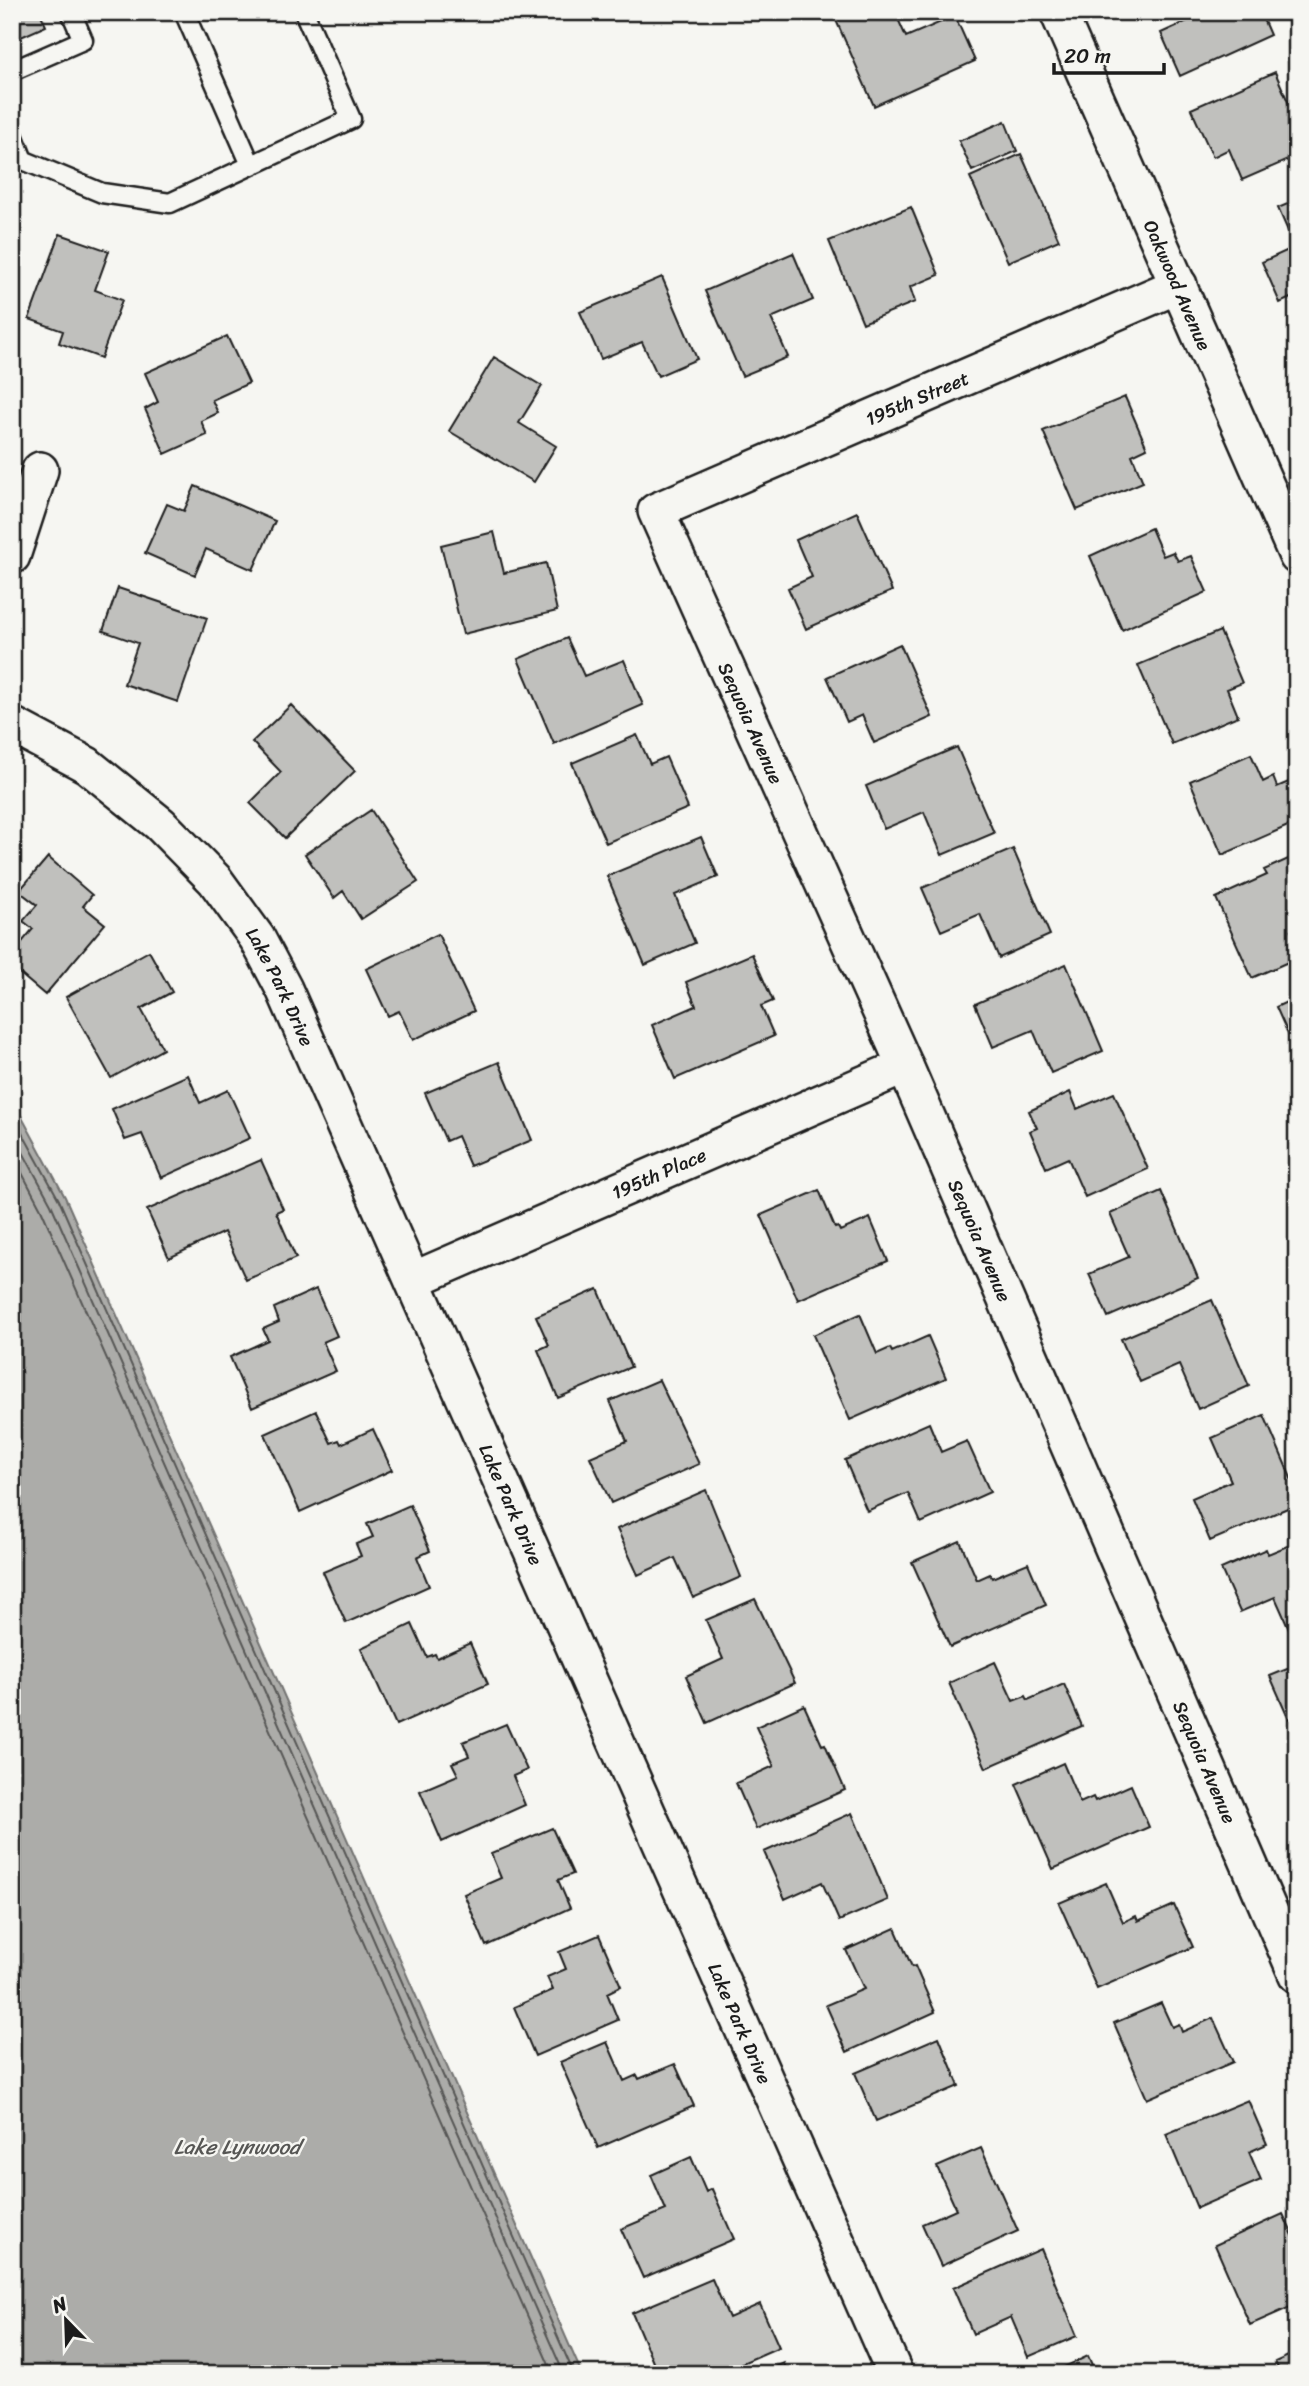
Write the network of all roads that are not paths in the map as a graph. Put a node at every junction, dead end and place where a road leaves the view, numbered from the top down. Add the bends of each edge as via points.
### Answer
1 (71, 12) edge
2 (184, 12) edge
3 (304, 12) edge
4 (1058, 12) edge
5 (12, 72) edge
6 (12, 132) edge
7 (251, 165) junction
8 (1179, 285) junction
9 (40, 470) dead end
10 (656, 511) joint
11 (12, 556) edge
12 (1297, 556) edge
13 (12, 725) edge
14 (905, 1066) junction
15 (413, 1280) junction
16 (1297, 1975) edge
17 (895, 2374) edge

1 - 5 lane via 83,40
2 - 7 lane
3 - 7 lane via 351,119
4 - 8 street, Oakwood Avenue
6 - 7 lane via 23,160 102,193 170,203
8 - 10 street, 195th Street
8 - 12 street, Oakwood Avenue
9 - 11 street
10 - 14 street, Sequoia Avenue
13 - 15 street, Lake Park Drive via 97,772 160,824 222,890 257,939 284,989
14 - 15 street, 195th Place
14 - 16 street, Sequoia Avenue
15 - 17 street, Lake Park Drive

